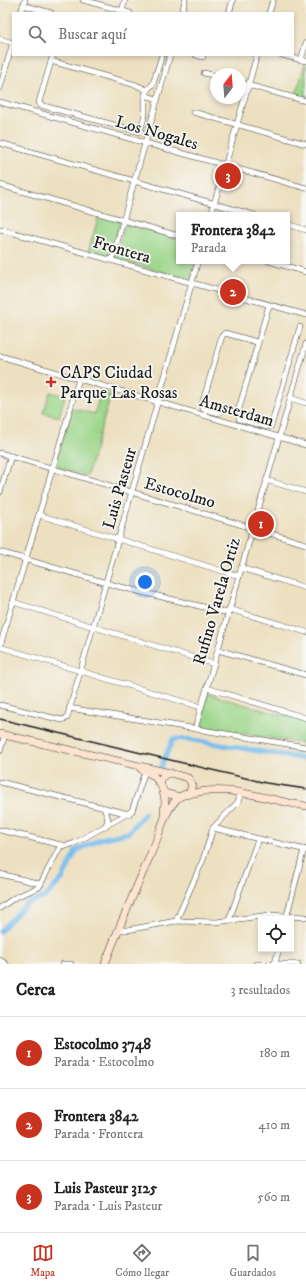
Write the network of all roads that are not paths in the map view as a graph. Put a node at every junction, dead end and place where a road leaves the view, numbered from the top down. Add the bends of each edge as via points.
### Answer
1 (83, 0) edge
2 (125, 0) edge
3 (186, 0) edge
4 (233, 0) edge
5 (273, 0) edge
6 (24, 3) edge
7 (122, 11) junction
8 (48, 12) edge
9 (126, 12) edge
10 (182, 12) edge
11 (229, 12) edge
12 (269, 12) edge
13 (0, 39) edge
14 (12, 42) edge
15 (306, 44) edge
16 (12, 46) edge
17 (53, 56) edge
18 (162, 56) edge
19 (170, 56) edge
20 (200, 56) edge
21 (257, 56) edge
22 (286, 56) edge
23 (203, 57) dead end
24 (51, 61) junction
25 (304, 61) edge
26 (204, 73) dead end
27 (210, 74) edge
28 (246, 84) edge
29 (249, 85) junction
30 (0, 88) edge
31 (146, 93) junction
32 (157, 98) junction
33 (0, 102) edge
34 (306, 102) edge
35 (193, 112) dead end
36 (237, 125) junction
37 (0, 143) edge
38 (145, 143) junction
39 (306, 144) edge
40 (226, 165) junction
41 (134, 181) junction
42 (0, 185) edge
43 (306, 188) edge
44 (214, 204) junction
45 (212, 212) edge
46 (243, 212) edge
47 (123, 220) junction
48 (290, 225) edge
49 (0, 229) edge
50 (306, 230) edge
51 (176, 235) edge
52 (112, 260) junction
53 (197, 264) edge
54 (279, 264) edge
55 (306, 272) edge
56 (192, 283) junction
57 (269, 305) junction
58 (306, 315) edge
59 (300, 327) dead end
60 (258, 342) junction
61 (306, 344) edge
62 (0, 356) edge
63 (304, 360) edge
64 (79, 379) junction
65 (290, 398) junction
66 (158, 402) junction
67 (306, 403) edge
68 (238, 412) junction
69 (279, 437) junction
70 (306, 445) edge
71 (0, 453) edge
72 (11, 456) junction
73 (52, 469) junction
74 (266, 480) junction
75 (0, 492) edge
76 (132, 492) junction
77 (306, 492) edge
78 (39, 515) junction
79 (253, 528) junction
80 (119, 538) junction
81 (306, 544) edge
82 (0, 552) edge
83 (26, 560) junction
84 (241, 568) junction
85 (239, 576) junction
86 (106, 583) junction
87 (306, 588) edge
88 (13, 602) junction
89 (229, 611) junction
90 (94, 627) junction
91 (306, 632) edge
92 (0, 647) edge
93 (218, 650) junction
94 (214, 664) junction
95 (80, 670) junction
96 (306, 675) edge
97 (207, 688) junction
98 (0, 705) edge
99 (201, 707) junction
100 (69, 708) junction
101 (306, 718) edge
102 (195, 729) junction
103 (3, 734) edge
104 (306, 747) edge
105 (0, 751) edge
106 (124, 763) junction
107 (145, 771) junction
108 (170, 773) junction
109 (0, 782) edge
110 (191, 782) junction
111 (162, 787) junction
112 (218, 790) junction
113 (241, 792) junction
114 (186, 795) junction
115 (179, 798) junction
116 (306, 806) edge
117 (104, 808) junction
118 (129, 814) junction
119 (163, 820) junction
120 (106, 825) junction
121 (213, 828) junction
122 (0, 830) edge
123 (258, 839) junction
124 (61, 845) junction
125 (305, 850) edge
126 (0, 874) edge
127 (41, 884) junction
128 (0, 908) edge
129 (258, 916) edge
130 (286, 916) edge
131 (294, 917) edge
132 (306, 917) edge
133 (229, 920) junction
134 (176, 921) junction
135 (118, 930) junction
136 (278, 952) edge
137 (0, 960) edge
138 (276, 963) junction
139 (6, 964) edge
140 (63, 964) edge
141 (71, 964) edge
142 (105, 964) edge
143 (257, 964) edge
144 (298, 964) edge

1 - 7 street
2 - 7 street
3 - 10 street
4 - 11 street
5 - 12 street
6 - 8 street
7 - 9 street
13 - 14 street
15 - 25 street
16 - 30 street
17 - 24 street
18 - 31 street via 153,84
19 - 32 street
20 - 23 street
21 - 29 street
22 - 25 street
24 - 31 street via 136,85
24 - 31 street via 40,105 140,132 145,114
26 - 27 street
28 - 29 street
29 - 34 street
29 - 36 street
31 - 32 street
32 - 38 street
33 - 38 street, Los Nogales
35 - 36 street
36 - 39 street
36 - 40 street
37 - 41 street
38 - 40 street, Los Nogales
38 - 41 street
40 - 43 street, Los Nogales
40 - 44 street
41 - 44 street
41 - 47 street
42 - 47 street
44 - 45 street
44 - 46 street
47 - 51 street
47 - 52 street
48 - 50 street
49 - 52 street, Frontera
52 - 56 street, Frontera
53 - 56 street, Luis Pasteur
54 - 55 street
56 - 57 street, Frontera
56 - 66 street, Luis Pasteur
57 - 58 street, Frontera
57 - 60 street
59 - 68 street via 272,424 267,427 239,418
60 - 68 street
60 - 68 street via 223,334 202,405 203,409 217,413 225,408
61 - 63 street, Rufino Varela Ortiz
62 - 64 street, Amsterdam
63 - 65 street, Rufino Varela Ortiz
64 - 66 street, Amsterdam
64 - 73 street
65 - 67 street
65 - 69 street, Rufino Varela Ortiz
66 - 69 street, Amsterdam
66 - 76 street, Luis Pasteur
69 - 70 street, Amsterdam
69 - 74 street, Rufino Varela Ortiz
71 - 72 street, Estocolmo
72 - 73 street, Estocolmo
72 - 75 street
73 - 76 street, Estocolmo
73 - 78 street
74 - 77 street
74 - 79 street, Rufino Varela Ortiz
76 - 79 street, Estocolmo
76 - 80 street, Luis Pasteur
78 - 80 street
78 - 83 street
79 - 81 street, Estocolmo
79 - 84 street, Rufino Varela Ortiz
80 - 85 street
80 - 86 street, Luis Pasteur
82 - 83 street
83 - 86 street
83 - 88 street
84 - 85 street, Rufino Varela Ortiz
84 - 87 street
85 - 89 street, Rufino Varela Ortiz
86 - 89 street
86 - 90 street, Luis Pasteur
88 - 90 street
88 - 92 street
89 - 91 street
89 - 93 street, Rufino Varela Ortiz
90 - 94 street
90 - 95 street, Luis Pasteur
92 - 95 street
93 - 94 street, Rufino Varela Ortiz
93 - 96 street
94 - 97 street, Rufino Varela Ortiz
95 - 99 street
95 - 100 street, Luis Pasteur
97 - 99 street, Rufino Varela Ortiz
97 - 101 street
98 - 100 street, Luis Pasteur via 62,720 67,718
99 - 102 street, Rufino Varela Ortiz
100 - 102 street
102 - 104 street
103 - 105 street
103 - 106 main road
106 - 107 main road
106 - 108 main road
107 - 111 main road via 154,776
107 - 118 street via 134,808
108 - 110 main road via 183,776
108 - 111 main road via 163,775 160,780
109 - 117 street
110 - 112 main road
110 - 114 main road via 192,788
111 - 115 main road via 168,795
111 - 119 main road via 165,801
112 - 113 main road
112 - 114 main road
113 - 116 main road
113 - 121 street via 238,802
114 - 115 main road
115 - 119 main road via 170,806
117 - 118 street
117 - 120 street via 108,818
118 - 120 street
119 - 135 main road via 153,851
120 - 124 street via 71,845
121 - 123 street
121 - 134 street via 203,860
122 - 124 street
123 - 125 street
123 - 133 street
124 - 127 street
125 - 130 street
126 - 127 street
127 - 128 street via 36,890 14,898
129 - 133 street
131 - 132 street
133 - 134 street
134 - 135 street
135 - 142 main road
136 - 138 street
137 - 139 street
138 - 143 street
138 - 144 street
140 - 141 street

